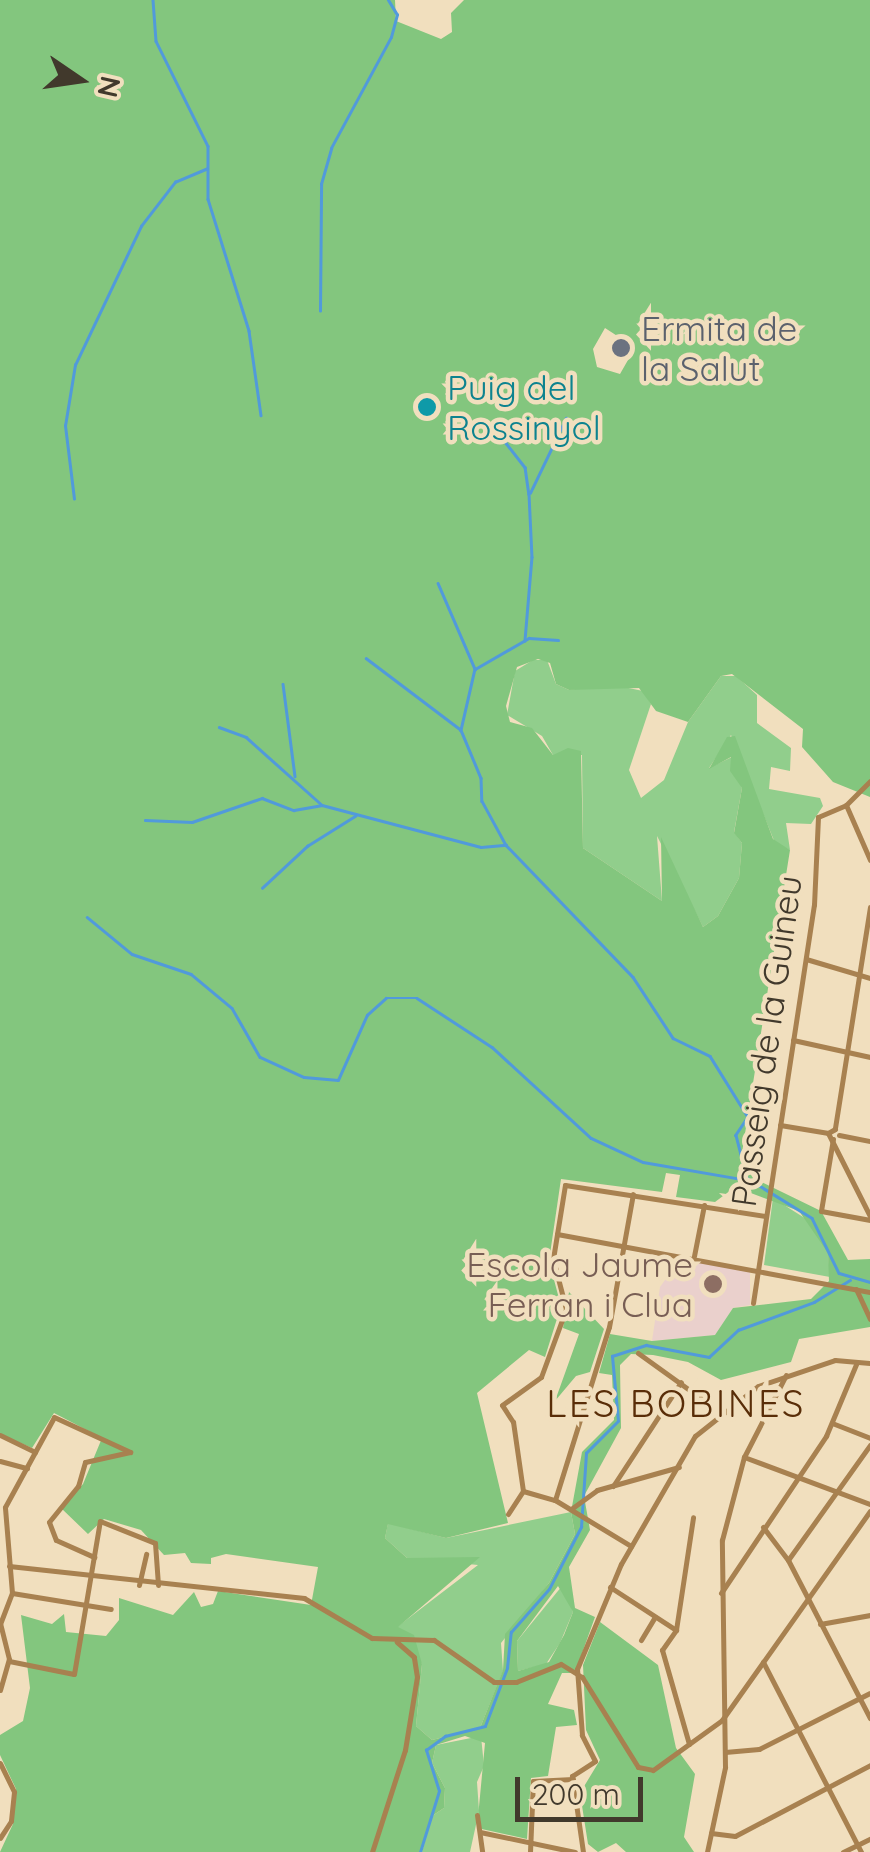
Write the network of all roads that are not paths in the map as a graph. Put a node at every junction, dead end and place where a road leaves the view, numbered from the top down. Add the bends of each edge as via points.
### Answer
1 (870, 782) edge
2 (846, 804) junction
3 (870, 860) edge
4 (870, 907) edge
5 (869, 919) edge
6 (806, 959) junction
7 (860, 975) junction
8 (870, 978) edge
9 (794, 1040) junction
10 (847, 1052) junction
11 (870, 1057) edge
12 (780, 1125) junction
13 (834, 1135) junction
14 (870, 1141) edge
15 (633, 1192) junction
16 (704, 1205) junction
17 (766, 1216) junction
18 (870, 1218) edge
19 (556, 1234) junction
20 (624, 1246) junction
21 (694, 1257) junction
22 (759, 1268) junction
23 (856, 1289) junction
24 (870, 1292) edge
25 (753, 1304) dead end
26 (870, 1319) edge
27 (638, 1352) dead end
28 (857, 1362) junction
29 (870, 1362) edge
30 (787, 1375) junction
31 (681, 1382) junction
32 (720, 1412) junction
33 (832, 1423) junction
34 (0, 1436) edge
35 (870, 1441) edge
36 (35, 1452) junction
37 (744, 1457) junction
38 (0, 1461) edge
39 (27, 1468) junction
40 (679, 1468) junction
41 (798, 1478) junction
42 (613, 1486) junction
43 (523, 1491) junction
44 (836, 1492) junction
45 (555, 1500) junction
46 (870, 1504) edge
47 (572, 1509) junction
48 (870, 1512) edge
49 (508, 1514) dead end
50 (693, 1517) dead end
51 (764, 1527) junction
52 (632, 1546) junction
53 (146, 1554) dead end
54 (94, 1556) junction
55 (788, 1560) junction
56 (10, 1566) junction
57 (90, 1578) junction
58 (139, 1585) junction
59 (158, 1585) junction
60 (610, 1587) junction
61 (12, 1593) junction
62 (720, 1593) junction
63 (808, 1598) junction
64 (86, 1605) junction
65 (111, 1609) dead end
66 (870, 1615) edge
67 (655, 1617) junction
68 (820, 1624) junction
69 (676, 1630) junction
70 (394, 1640) junction
71 (640, 1640) dead end
72 (9, 1661) junction
73 (763, 1662) junction
74 (577, 1673) junction
75 (0, 1690) edge
76 (870, 1693) edge
77 (860, 1697) junction
78 (870, 1718) edge
79 (722, 1720) junction
80 (798, 1728) junction
81 (690, 1746) junction
82 (725, 1752) junction
83 (0, 1763) edge
84 (870, 1765) edge
85 (573, 1779) junction
86 (827, 1788) junction
87 (477, 1815) dead end
88 (480, 1832) junction
89 (711, 1833) junction
90 (0, 1838) edge
91 (870, 1839) edge
92 (529, 1843) junction
93 (859, 1848) edge
94 (372, 1852) edge
95 (482, 1852) edge
96 (530, 1852) edge
97 (575, 1852) edge
98 (583, 1852) edge
99 (708, 1852) edge
100 (843, 1852) edge

1 - 2 street
2 - 3 street
2 - 6 street, Passeig de la Guineu via 818,817
4 - 5 street
5 - 7 street
6 - 7 street
6 - 9 street, Passeig de la Guineu
7 - 8 street
7 - 10 street
9 - 10 street
9 - 12 street, Passeig de la Guineu
10 - 11 street
10 - 13 street
12 - 13 street
12 - 17 street, Passeig de la Guineu
13 - 14 street
13 - 18 street
13 - 18 street via 821,1211
15 - 16 street
15 - 19 street via 569,1182
15 - 20 street
16 - 17 street
16 - 21 street
17 - 22 street, Passeig de la Guineu
19 - 20 street
19 - 43 street via 553,1259 566,1309 541,1377 502,1406 513,1422
20 - 21 street
20 - 45 street via 609,1327
21 - 22 street
22 - 23 street
22 - 25 street, Passeig de la Guineu
23 - 24 street
23 - 26 street
27 - 31 street
28 - 29 street
28 - 30 street via 835,1360
28 - 33 street
30 - 32 street
30 - 37 street
31 - 32 street
31 - 42 street
32 - 40 street via 695,1436
33 - 35 street
33 - 41 street
34 - 36 street
35 - 44 street
36 - 39 street
36 - 54 street via 54,1417 130,1452 85,1462 78,1486 49,1522 56,1540
37 - 41 street
37 - 62 street via 722,1540
38 - 39 street
39 - 56 street via 5,1507
40 - 42 street
40 - 52 street
41 - 44 street
41 - 51 street
42 - 47 street
43 - 45 street
43 - 49 street
44 - 46 street
44 - 55 street
45 - 47 street
47 - 52 street
48 - 63 street
50 - 69 street
51 - 55 street
51 - 62 street
52 - 60 street
53 - 58 street
54 - 57 street
54 - 59 street via 100,1521 155,1544
55 - 63 street
56 - 57 street
56 - 61 street
57 - 58 street
57 - 64 street
58 - 59 street
59 - 70 street via 217,1584 304,1598 367,1636
60 - 67 street
60 - 74 street
61 - 64 street
61 - 72 street via 0,1628
62 - 79 street
63 - 68 street
63 - 73 street
64 - 65 street
64 - 72 street via 71,1678
66 - 68 street
67 - 69 street
67 - 71 street
68 - 77 street
69 - 81 street via 662,1650
70 - 74 street via 434,1640 494,1682 516,1682 562,1664
70 - 94 street via 414,1657 417,1677 406,1750
72 - 75 street
73 - 79 street
73 - 80 street
74 - 81 street via 638,1767 653,1770
74 - 85 street via 582,1735 595,1761
76 - 77 street
77 - 78 street
77 - 80 street
79 - 81 street
79 - 82 street
80 - 82 street via 759,1749
80 - 86 street
82 - 89 street
83 - 90 street via 14,1790 11,1821
84 - 86 street
85 - 92 street via 533,1781
85 - 98 street
86 - 89 street via 735,1836
86 - 93 street
87 - 88 street
88 - 92 street
88 - 95 street
89 - 99 street
91 - 93 street
92 - 96 street
92 - 97 street
93 - 100 street

